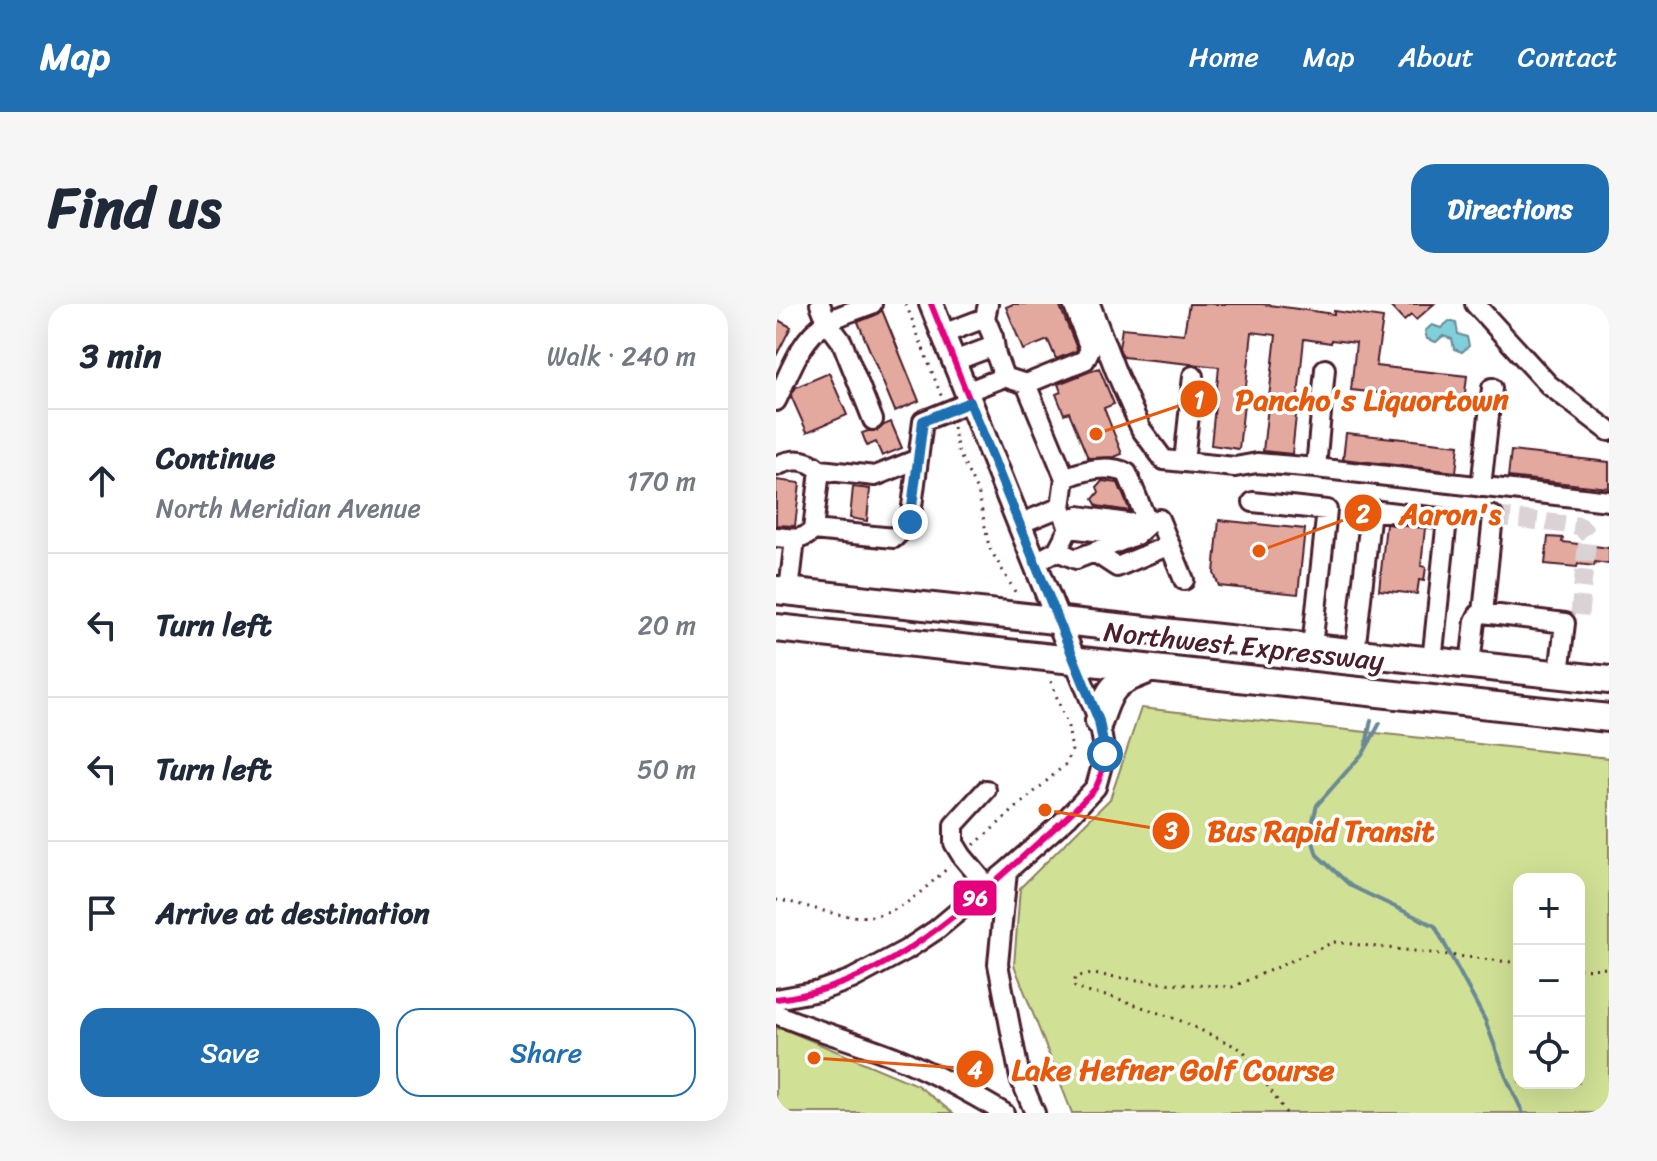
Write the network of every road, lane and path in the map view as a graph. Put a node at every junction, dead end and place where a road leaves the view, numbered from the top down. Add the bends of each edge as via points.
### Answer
1 (820, 304) edge
2 (872, 304) edge
3 (906, 304) edge
4 (931, 304) edge
5 (1073, 304) edge
6 (1475, 304) edge
7 (1098, 306) edge
8 (987, 311) edge
9 (827, 322) junction
10 (943, 334) junction
11 (994, 346) junction
12 (954, 361) junction
13 (1325, 369) dead end
14 (1193, 376) dead end
15 (1004, 377) junction
16 (1026, 384) junction
17 (1492, 388) dead end
18 (941, 396) dead end
19 (968, 397) junction
20 (776, 401) edge
21 (873, 420) dead end
22 (953, 425) dead end
23 (1609, 431) edge
24 (918, 459) junction
25 (1184, 462) junction
26 (776, 466) edge
27 (1316, 468) junction
28 (820, 470) junction
29 (1065, 478) junction
30 (1481, 487) junction
31 (1609, 501) edge
32 (1253, 502) dead end
33 (1493, 516) dead end
34 (1065, 518) junction
35 (1019, 524) junction
36 (1148, 524) junction
37 (813, 530) junction
38 (776, 537) edge
39 (795, 539) junction
40 (1170, 545) junction
41 (1057, 551) junction
42 (1094, 552) junction
43 (1034, 563) junction
44 (1184, 580) dead end
45 (1009, 581) dead end
46 (783, 591) edge
47 (1483, 613) junction
48 (1057, 620) junction
49 (776, 628) edge
50 (1312, 647) junction
51 (1355, 652) junction
52 (1074, 660) junction
53 (1432, 661) junction
54 (1470, 665) junction
55 (1150, 669) junction
56 (1559, 674) junction
57 (1609, 680) edge
58 (1052, 685) dead end
59 (1609, 718) edge
60 (1099, 721) junction
61 (986, 790) dead end
62 (962, 856) junction
63 (1007, 871) junction
64 (988, 887) junction
65 (776, 900) edge
66 (1513, 962) edge
67 (1609, 968) edge
68 (1585, 969) edge
69 (776, 999) edge
70 (776, 1014) edge
71 (1004, 1113) edge
72 (1035, 1113) edge
73 (1286, 1113) edge

1 - 9 street
2 - 9 street
3 - 18 path
4 - 10 main road
5 - 16 street via 1090,349 1085,360
6 - 23 street via 1549,385
7 - 25 street via 1116,372 1141,429 1164,460
8 - 10 street
8 - 11 street
9 - 20 street via 802,348
9 - 21 street via 842,342
10 - 12 main road
11 - 12 street
11 - 15 street
12 - 19 main road
13 - 27 street
14 - 25 street
15 - 16 street
15 - 19 street
16 - 29 street
17 - 30 street
19 - 24 street via 923,421
19 - 35 main road
22 - 45 path via 958,451 979,495 989,547
24 - 28 street via 875,476
24 - 37 street via 910,522 894,538
25 - 27 street
26 - 28 street via 788,460 811,462
27 - 30 street
28 - 37 street
29 - 34 street
29 - 36 street via 1085,470 1127,473
30 - 31 street
32 - 50 street via 1327,510
33 - 47 street
34 - 35 street
34 - 36 street via 1103,532 1127,523
34 - 41 street
35 - 43 main road
36 - 40 street via 1159,519
36 - 42 street via 1136,535
37 - 39 street
38 - 39 street
39 - 46 street
40 - 42 street via 1117,567
40 - 44 street
41 - 42 street via 1076,559
41 - 43 street
43 - 48 main road
46 - 48 highway, Northwest Expressway
47 - 54 street via 1475,621
47 - 56 street via 1565,623
48 - 50 highway, Northwest Expressway
48 - 52 main road
49 - 52 highway, Northwest Expressway
50 - 51 highway, Northwest Expressway
51 - 53 highway, Northwest Expressway
51 - 53 street via 1371,510 1447,519
52 - 55 highway, Northwest Expressway
52 - 60 street
53 - 54 highway, Northwest Expressway
54 - 56 highway, Northwest Expressway
55 - 59 highway, Northwest Expressway
55 - 60 highway via 1113,687
56 - 57 highway, Northwest Expressway
58 - 62 path via 1068,727 1072,750 1066,764
60 - 63 street via 1105,754 1096,787
61 - 62 street via 954,825 954,843
62 - 64 street
62 - 65 path via 913,899 876,917
63 - 64 street
63 - 72 street via 998,964 1020,1078
64 - 69 street via 936,930 881,965 819,991
66 - 73 path via 1334,942 1232,987 1093,974 1073,981 1087,992 1179,1020 1243,1050
67 - 68 path
70 - 71 street via 907,1062

